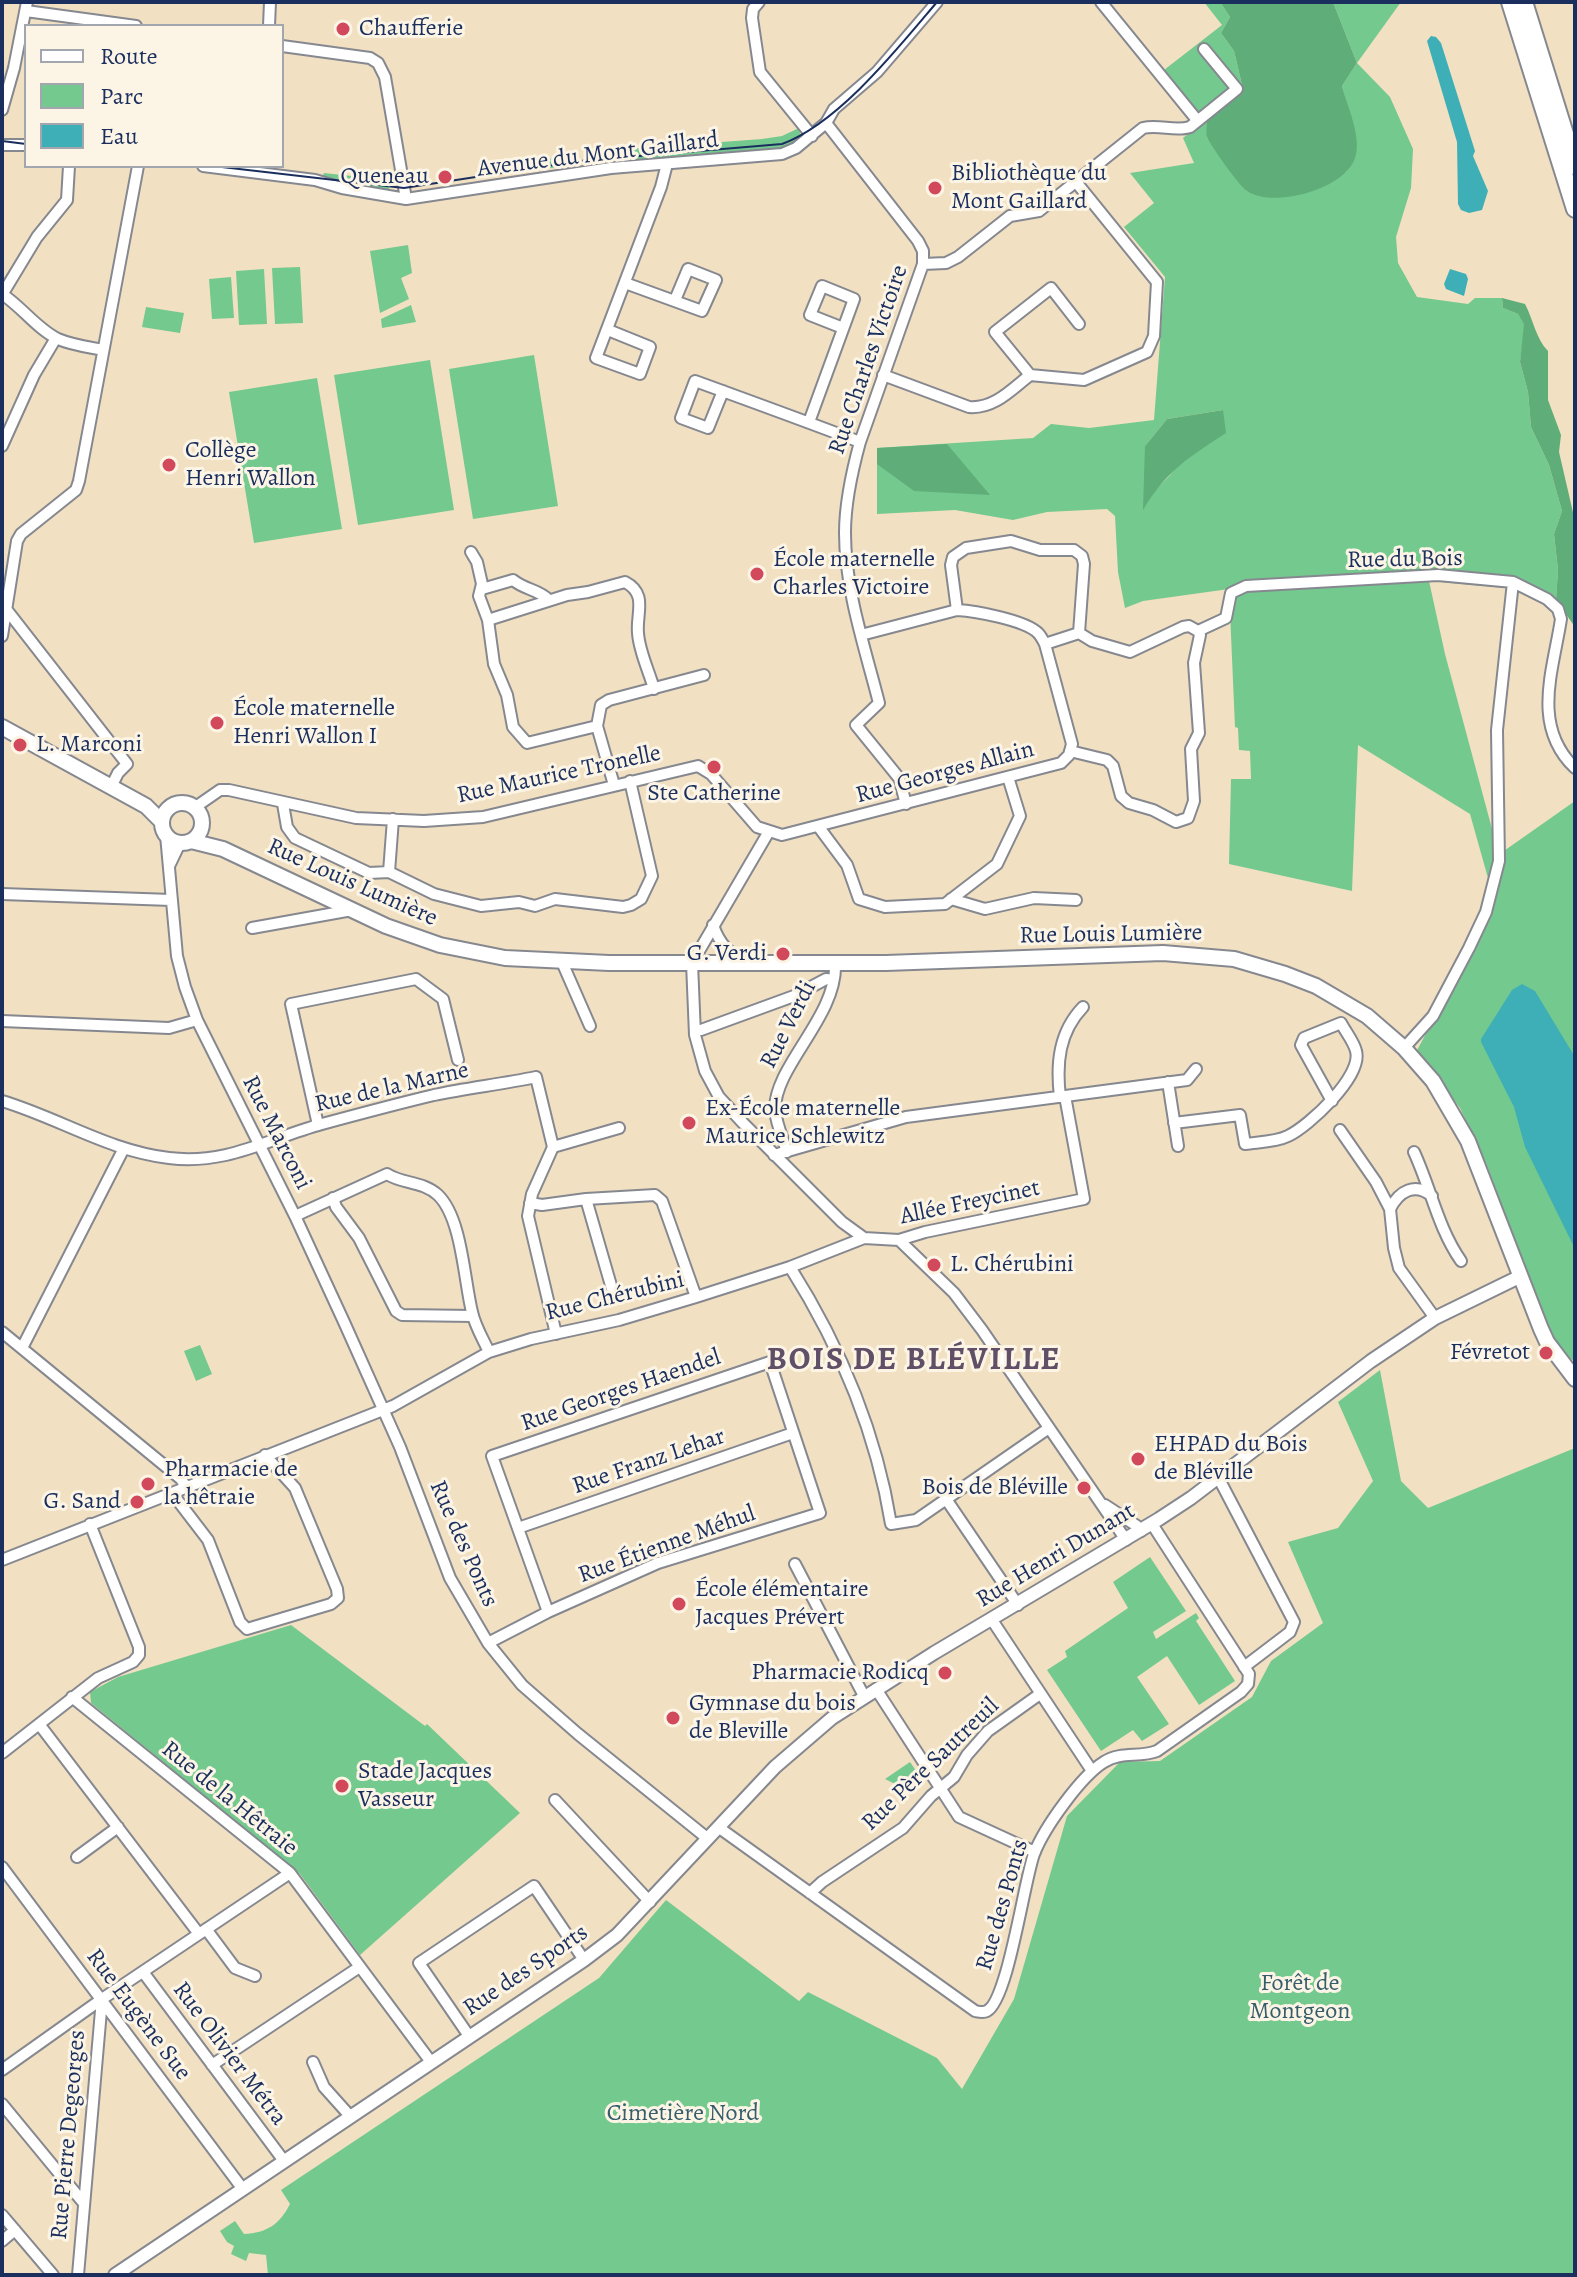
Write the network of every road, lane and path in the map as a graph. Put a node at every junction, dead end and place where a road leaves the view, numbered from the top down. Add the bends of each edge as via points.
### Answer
1 (270, 2) edge
2 (759, 2) edge
3 (937, 2) edge
4 (1101, 2) edge
5 (1510, 2) edge
6 (1524, 2) edge
7 (26, 6) edge
8 (125, 24) edge
9 (269, 24) edge
10 (284, 46) edge
11 (1204, 49) dead end
12 (2, 110) edge
13 (1197, 120) junction
14 (826, 123) junction
15 (812, 136) junction
16 (2, 145) edge
17 (24, 145) edge
18 (667, 164) junction
19 (1575, 166) edge
20 (69, 168) edge
21 (138, 168) edge
22 (219, 168) edge
23 (1076, 182) junction
24 (406, 199) junction
25 (1575, 209) edge
26 (923, 264) junction
27 (625, 283) junction
28 (2, 294) edge
29 (675, 300) junction
30 (1079, 324) dead end
31 (843, 328) junction
32 (608, 330) junction
33 (56, 338) junction
34 (103, 350) junction
35 (883, 375) junction
36 (1030, 375) junction
37 (723, 391) junction
38 (809, 422) junction
39 (860, 442) junction
40 (2, 446) edge
41 (471, 552) dead end
42 (1513, 582) junction
43 (482, 589) junction
44 (549, 600) junction
45 (4, 606) edge
46 (957, 610) junction
47 (488, 620) junction
48 (1198, 631) junction
49 (1079, 633) junction
50 (861, 635) junction
51 (2, 636) edge
52 (1045, 644) junction
53 (704, 675) dead end
54 (654, 689) junction
55 (597, 726) junction
56 (2, 727) edge
57 (1070, 751) junction
58 (1575, 768) edge
59 (1008, 777) junction
60 (630, 781) junction
61 (614, 785) junction
62 (111, 787) junction
63 (283, 804) junction
64 (906, 804) junction
65 (194, 808) junction
66 (393, 819) junction
67 (165, 822) junction
68 (202, 826) junction
69 (818, 826) junction
70 (768, 833) junction
71 (186, 842) junction
72 (223, 849) junction
73 (170, 866) junction
74 (389, 872) junction
75 (2, 894) edge
76 (951, 899) junction
77 (171, 900) junction
78 (1076, 900) dead end
79 (352, 910) junction
80 (713, 925) junction
81 (252, 928) dead end
82 (562, 962) junction
83 (692, 963) junction
84 (835, 963) junction
85 (759, 964) junction
86 (833, 980) junction
87 (1083, 1007) dead end
88 (197, 1020) junction
89 (2, 1021) edge
90 (590, 1026) dead end
91 (701, 1030) dead end
92 (1404, 1048) junction
93 (458, 1060) dead end
94 (1196, 1069) dead end
95 (1168, 1082) junction
96 (1062, 1096) junction
97 (2, 1101) edge
98 (1332, 1101) junction
99 (1174, 1123) junction
100 (318, 1125) junction
101 (619, 1128) dead end
102 (1340, 1130) dead end
103 (260, 1145) junction
104 (1178, 1146) dead end
105 (553, 1147) junction
106 (123, 1150) junction
107 (787, 1152) junction
108 (1414, 1152) dead end
109 (774, 1155) junction
110 (1432, 1196) junction
111 (333, 1198) junction
112 (586, 1199) junction
113 (530, 1203) junction
114 (1390, 1209) junction
115 (295, 1216) junction
116 (864, 1238) junction
117 (899, 1240) junction
118 (1461, 1261) dead end
119 (790, 1267) junction
120 (1521, 1276) junction
121 (612, 1289) dead end
122 (696, 1297) junction
123 (473, 1316) junction
124 (1435, 1318) junction
125 (2, 1332) edge
126 (556, 1334) junction
127 (22, 1348) junction
128 (489, 1352) junction
129 (1575, 1379) edge
130 (384, 1409) junction
131 (1049, 1428) junction
132 (793, 1433) junction
133 (265, 1455) junction
134 (1218, 1477) junction
135 (186, 1487) junction
136 (172, 1493) junction
137 (946, 1499) junction
138 (1100, 1501) junction
139 (820, 1513) joint
140 (90, 1524) junction
141 (518, 1528) junction
142 (1146, 1528) junction
143 (1126, 1540) junction
144 (2, 1560) edge
145 (795, 1564) dead end
146 (1018, 1605) junction
147 (548, 1612) junction
148 (992, 1620) junction
149 (488, 1643) junction
150 (1244, 1667) junction
151 (870, 1693) junction
152 (1040, 1694) junction
153 (72, 1697) junction
154 (39, 1724) junction
155 (2, 1753) edge
156 (1092, 1771) junction
157 (940, 1789) junction
158 (555, 1800) dead end
159 (118, 1827) junction
160 (718, 1827) junction
161 (707, 1838) junction
162 (1035, 1852) junction
163 (77, 1857) dead end
164 (2, 1867) edge
165 (290, 1873) junction
166 (810, 1893) junction
167 (650, 1902) junction
168 (203, 1932) junction
169 (584, 1960) junction
170 (358, 1968) junction
171 (143, 1972) junction
172 (255, 1976) dead end
173 (102, 1999) junction
174 (469, 2036) junction
175 (313, 2062) dead end
176 (431, 2062) junction
177 (3, 2065) edge
178 (212, 2065) junction
179 (2, 2104) edge
180 (350, 2116) junction
181 (284, 2161) junction
182 (242, 2188) junction
183 (82, 2201) junction
184 (2, 2215) edge
185 (15, 2230) junction
186 (2, 2241) edge
187 (53, 2275) edge
188 (78, 2275) edge
189 (115, 2275) edge

1 - 9 street
2 - 15 street via 752,18 760,72
3 - 14 street, Avenue du Mont Gaillard
4 - 13 street
5 - 25 highway
6 - 19 highway
7 - 8 street
7 - 12 street
10 - 24 street via 378,63 385,77
11 - 13 street via 1237,89
13 - 23 street via 1182,129 1143,128
14 - 15 street, Avenue du Mont Gaillard
14 - 26 street, Rue Charles Victoire via 918,241
15 - 18 street, Avenue du Mont Gaillard via 782,154
16 - 17 street
18 - 24 street, Avenue du Mont Gaillard
18 - 27 street
20 - 28 street via 67,200
21 - 34 street
22 - 24 street, Avenue du Mont Gaillard
23 - 26 street via 1039,211 1010,216 946,263
23 - 36 street via 1157,282 1154,336 1147,352 1084,380
26 - 35 street, Rue Charles Victoire
27 - 29 street
27 - 32 street
28 - 33 street
29 - 29 street via 702,311 716,280 688,269
30 - 36 street via 1051,288 995,332
31 - 31 street via 854,299 822,286 810,315
31 - 38 street
32 - 32 street via 596,358 640,374 650,347
33 - 34 street
33 - 40 street
34 - 45 street via 76,490 21,534
35 - 36 street via 981,408
35 - 39 street, Rue Charles Victoire
37 - 37 street via 695,381 681,418 708,428
37 - 38 street
38 - 39 street
39 - 50 street, Rue Charles Victoire via 845,532
41 - 43 street
42 - 48 street, Rue du Bois via 1438,575 1246,586 1231,593 1226,618
42 - 58 street, Rue du Bois via 1558,609 1561,619 1547,711 1554,742
42 - 92 street via 1497,730 1499,861 1486,912 1469,948 1433,1016
43 - 44 street via 513,580
43 - 47 street via 479,596
44 - 47 street
44 - 54 street via 625,582 632,585 641,606 638,633
45 - 51 street
45 - 62 street via 127,764
46 - 49 street via 951,565 966,548 1011,541 1040,550 1074,550 1084,564
46 - 50 street
46 - 52 street via 1027,626
47 - 55 street via 494,664 513,727 527,743
48 - 49 street via 1183,627 1130,652
48 - 57 street via 1194,663 1199,733 1191,749 1194,801 1188,818 1176,822 1129,803 1107,760
49 - 52 street
50 - 64 street, Rue Charles Victoire via 879,703 856,725 899,778
52 - 57 street, Rue Georges Allain
53 - 54 street
54 - 55 street via 604,703
55 - 61 street
56 - 62 main road
57 - 59 street, Rue Georges Allain via 1061,763
59 - 64 street, Rue Georges Allain
59 - 76 street via 1020,816 1004,852 997,864
60 - 61 street, Rue Maurice Tronelle
60 - 70 street, Rue Maurice Tronelle via 702,767
60 - 74 street via 652,876 641,899 631,905 555,899 535,906 481,906 434,894
61 - 66 street, Rue Maurice Tronelle via 483,817
62 - 67 main road
63 - 65 street, Rue Maurice Tronelle via 220,790
63 - 66 street, Rue Maurice Tronelle via 356,818
63 - 74 street via 295,838 369,873
64 - 69 street, Rue Georges Allain
65 - 67 main road via 180,803
65 - 68 main road
66 - 74 street
67 - 71 main road
67 - 73 street, Rue Marconi
68 - 71 main road
68 - 72 main road, Rue Louis Lumière
69 - 70 street, Rue Georges Allain
69 - 76 street via 847,865 859,899 885,907 945,904
70 - 80 street
71 - 72 main road, Rue Louis Lumière
71 - 73 street, Rue Marconi
72 - 79 main road, Rue Louis Lumière
73 - 77 street, Rue Marconi
75 - 77 street
76 - 78 street via 985,909 1034,898
77 - 88 street, Rue Marconi via 177,956
79 - 81 street
79 - 82 main road, Rue Louis Lumière via 440,945
80 - 83 street
80 - 85 street via 730,953
82 - 83 main road, Rue Louis Lumière
82 - 90 street
83 - 85 main road, Rue Louis Lumière
83 - 109 street via 695,1035 705,1071 719,1097
84 - 85 main road, Rue Louis Lumière
84 - 86 street, Rue Verdi
84 - 92 main road, Rue Louis Lumière via 1163,953 1234,959 1316,986 1367,1016
86 - 91 street
86 - 107 street, Rue Verdi via 813,1030 780,1085 775,1110
87 - 96 street via 1072,1018 1059,1055
88 - 89 street via 169,1028
88 - 103 street, Rue Marconi
92 - 120 main road, Rue Louis Lumière via 1459,1121
93 - 100 street via 443,999 416,979 291,1004
94 - 95 street via 1187,1080
95 - 96 street
95 - 99 street
96 - 107 street via 906,1117
96 - 117 street, Allée Freycinet via 1084,1199
97 - 106 street, Rue de la Marne
98 - 98 street via 1356,1061 1341,1023 1304,1038 1301,1045
98 - 99 street via 1285,1138 1245,1144 1240,1115
99 - 104 street
100 - 103 street, Rue de la Marne
100 - 105 street, Rue de la Marne via 434,1095 536,1077
101 - 105 street
102 - 114 street
103 - 106 street, Rue de la Marne via 213,1159
103 - 115 street, Rue Marconi
105 - 113 street
106 - 127 street
107 - 109 street
108 - 110 street
109 - 116 street
110 - 114 street via 1409,1189 1397,1195
110 - 118 street via 1439,1225
111 - 115 street
111 - 123 street via 396,1311
111 - 123 street via 387,1174 439,1196 459,1243
112 - 113 street
112 - 121 street
112 - 122 street via 655,1195 662,1201
113 - 126 street via 528,1216
114 - 124 street via 1399,1268
115 - 130 street, Rue Marconi
116 - 117 street, Allée Freycinet
116 - 119 street, Rue Chérubini
117 - 131 street via 954,1293
119 - 122 street, Rue Chérubini
119 - 137 street via 851,1381 876,1454 891,1524 916,1520
120 - 124 street, Rue Henri Dunant
120 - 129 main road, Rue Louis Lumière via 1547,1342
122 - 126 street, Rue Chérubini
123 - 128 street
124 - 134 street, Rue Henri Dunant
125 - 127 street
126 - 128 street, Rue Chérubini
127 - 135 street
128 - 130 street, Rue Chérubini
130 - 133 street, Rue Chérubini
130 - 149 street, Rue des Ponts via 450,1578
131 - 137 street
131 - 138 street
132 - 139 street, Rue Georges Haendel
132 - 141 street, Rue Franz Lehar
132 - 141 street, Rue Georges Haendel via 770,1362 492,1456
133 - 135 street, Rue Chérubini
133 - 136 street via 295,1488 304,1507 337,1589 338,1598 331,1604 247,1629 208,1540
134 - 142 street, Rue Henri Dunant
134 - 150 street via 1294,1622 1290,1632
135 - 136 street, Rue Chérubini
136 - 140 street, Rue Chérubini
137 - 146 street
138 - 142 street
138 - 143 street
139 - 147 street, Rue Étienne Méhul via 658,1563
140 - 144 street, Rue Chérubini
140 - 153 street via 139,1655
141 - 147 street, Rue Georges Haendel
142 - 143 street, Rue Henri Dunant
142 - 150 street
143 - 146 street, Rue Henri Dunant
145 - 151 street
146 - 148 street, Rue Henri Dunant
147 - 149 street, Rue Étienne Méhul
148 - 151 street, Rue Henri Dunant
148 - 152 street
149 - 161 street, Rue des Ponts via 522,1685
150 - 156 street, Rue des Ponts via 1249,1679 1245,1688 1169,1743 1150,1754 1112,1757
151 - 157 street
151 - 160 street, Rue Henri Dunant via 784,1759
152 - 156 street
152 - 157 street, Rue Père Sautreuil via 988,1731
153 - 154 street
153 - 165 street, Rue de la Hêtraie
154 - 155 street
154 - 159 street
156 - 162 street, Rue des Ponts via 1053,1819
157 - 162 street via 959,1817
157 - 166 street, Rue Père Sautreuil via 903,1828
158 - 167 street
159 - 163 street
159 - 168 street
160 - 161 street, Rue Henri Dunant
160 - 166 street, Rue des Ponts
161 - 167 street, Rue des Sports
162 - 166 street, Rue des Ponts via 1006,1968 993,2004 983,2012
164 - 173 street, Rue Eugène Sue
165 - 168 street
165 - 170 street, Rue de la Hêtraie
167 - 169 street, Rue des Sports
168 - 171 street
168 - 172 street via 235,1968
169 - 174 street, Rue des Sports
169 - 174 street via 534,1886 419,1963
170 - 176 street, Rue de la Hêtraie
170 - 178 street
171 - 173 street
171 - 178 street, Rue Olivier Métra
173 - 177 street
173 - 182 street, Rue Eugène Sue
173 - 183 street, Rue Pierre Degeorges
174 - 176 street, Rue des Sports
175 - 180 street via 324,2087
176 - 180 street, Rue des Sports
178 - 181 street, Rue Olivier Métra
179 - 183 street
180 - 181 street, Rue des Sports
181 - 182 street, Rue des Sports
182 - 189 street, Rue des Sports
183 - 188 street, Rue Pierre Degeorges
184 - 185 street
185 - 186 street
185 - 187 street

